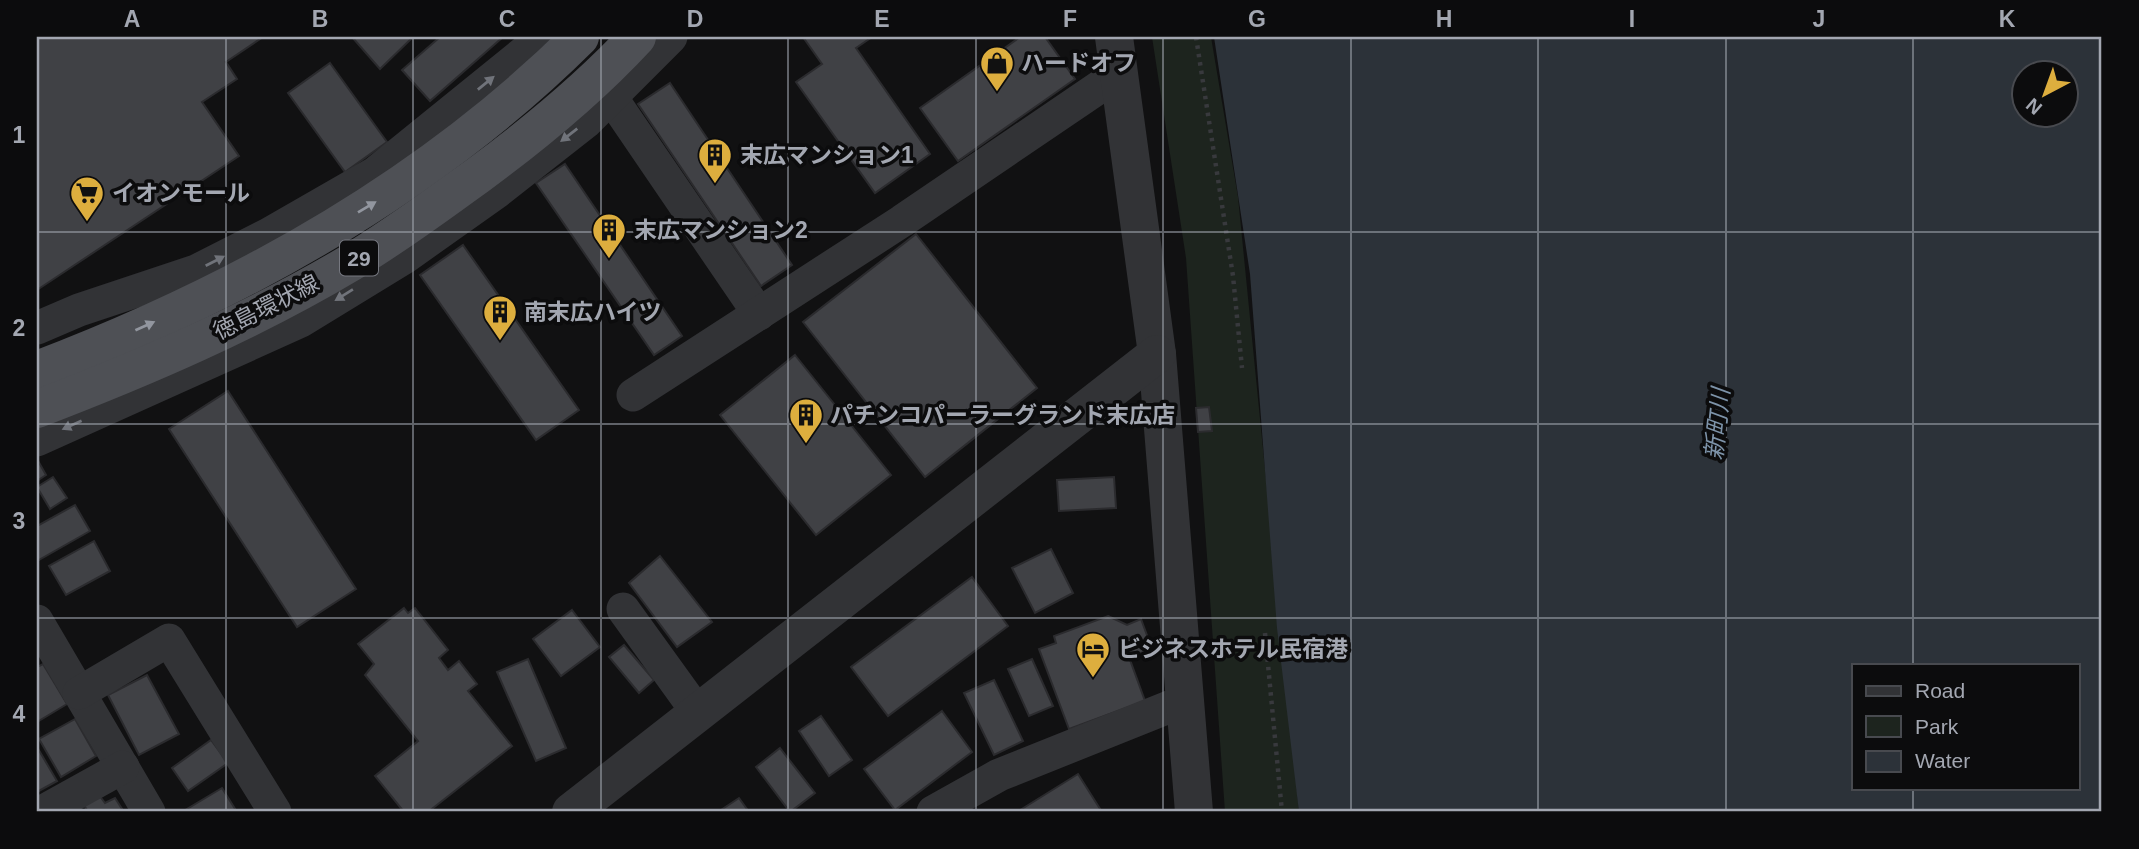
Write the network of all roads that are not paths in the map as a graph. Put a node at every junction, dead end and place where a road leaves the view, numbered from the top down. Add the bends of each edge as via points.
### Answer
1 (544, 37) edge
2 (580, 37) edge
3 (649, 42) edge
4 (1117, 55) edge
5 (611, 97) junction
6 (447, 114) junction
7 (496, 191) junction
8 (267, 234) junction
9 (79, 310) junction
10 (759, 314) junction
11 (301, 321) junction
12 (37, 328) edge
13 (1157, 354) junction
14 (37, 370) edge
15 (633, 395) dead end
16 (110, 408) junction
17 (37, 410) edge
18 (37, 440) edge
19 (623, 609) dead end
20 (37, 621) edge
21 (79, 693) junction
22 (1184, 701) junction
23 (698, 713) junction
24 (122, 766) junction
25 (42, 812) edge
26 (149, 812) edge
27 (275, 812) edge
28 (571, 812) edge
29 (933, 812) edge
30 (1194, 812) edge

6 -> 1 street
14 -> 2 main road, 徳島環状線 / 29, bridge via 196,303 384,198 509,101
3 - 5 street
3 - 17 main road, 徳島環状線 / 29, bridge via 416,221 350,263 186,348
4 - 10 street via 913,214
4 - 13 street
5 -> 7 street via 586,122
5 - 10 street
6 - 7 street
6 - 8 street via 375,173
7 -> 11 street via 404,258
9 -> 8 street via 196,271
8 - 11 street
9 - 12 street
9 - 16 street
10 - 15 street
11 - 16 street
13 - 22 street
13 - 23 street
16 -> 18 street
19 - 23 street
20 - 21 street
21 - 24 street
21 - 27 street via 169,640
22 - 29 street via 999,775
22 - 30 street
23 - 28 street
24 - 25 street
24 - 26 street

